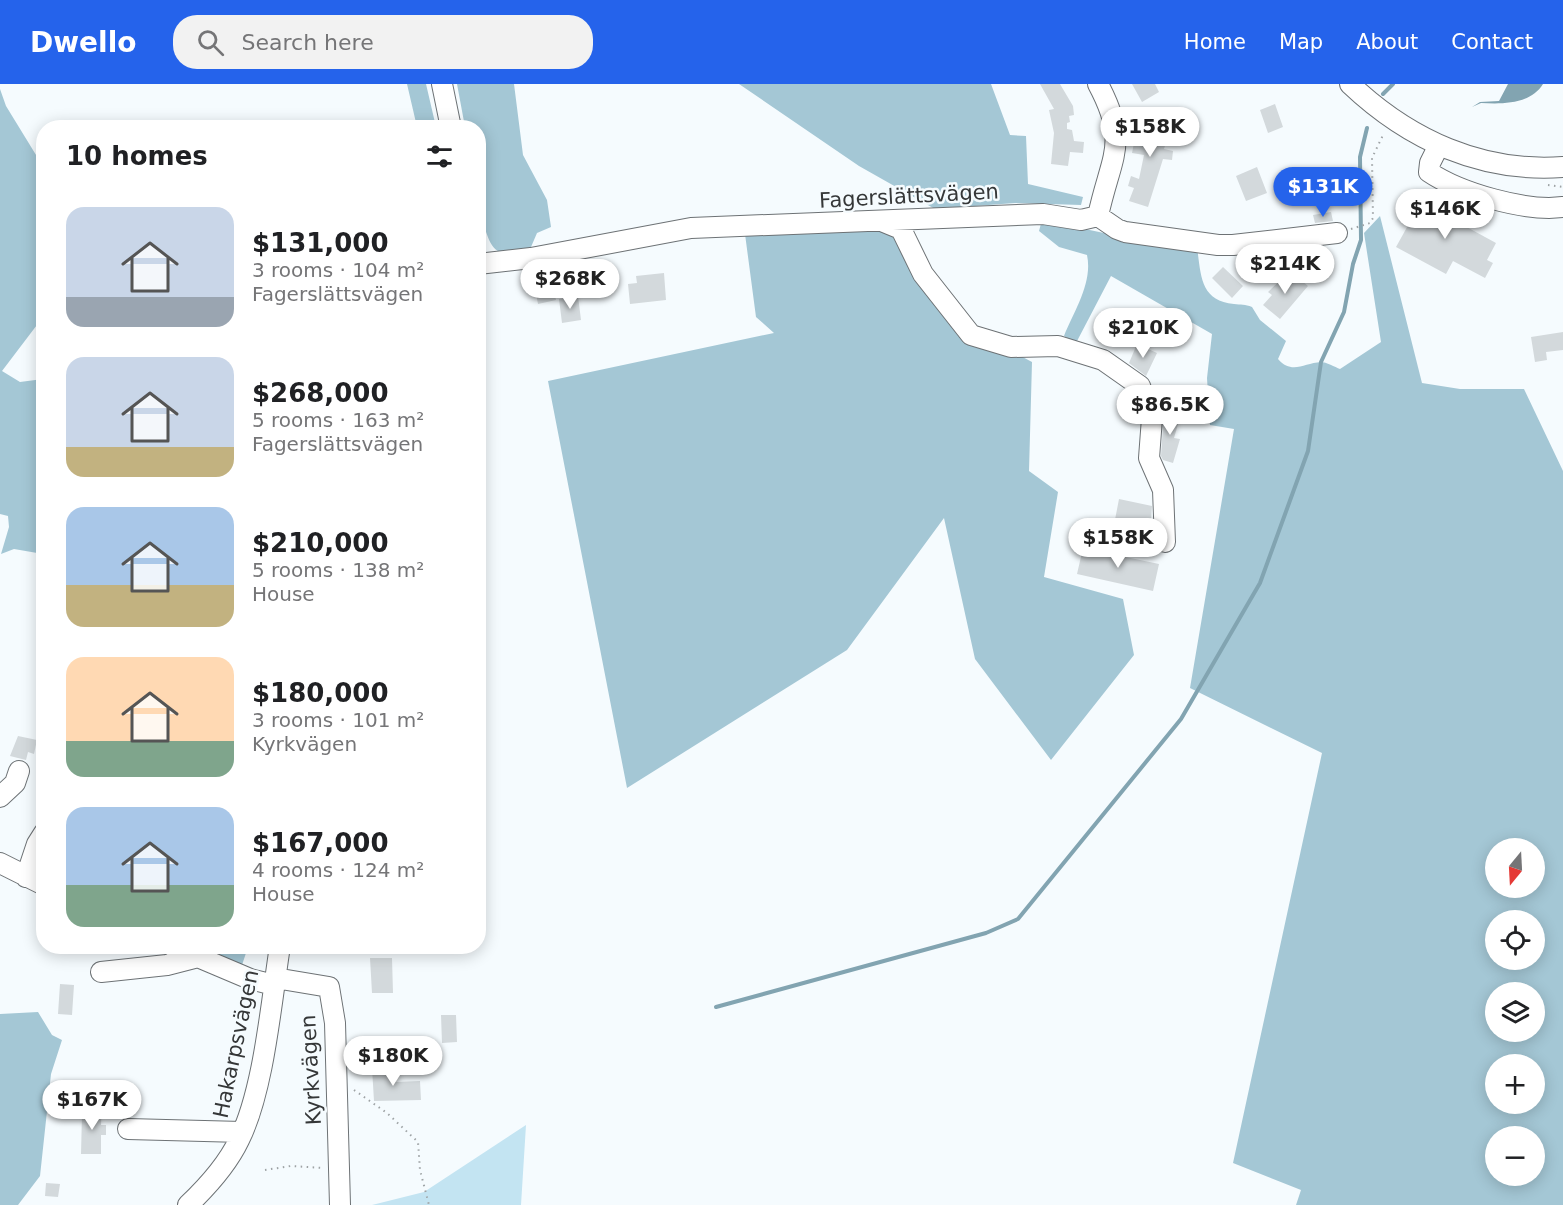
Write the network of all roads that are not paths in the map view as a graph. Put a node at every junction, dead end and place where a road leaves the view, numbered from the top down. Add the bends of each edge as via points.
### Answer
1 (442, 84) edge
2 (1098, 84) edge
3 (1350, 84) edge
4 (449, 120) edge
5 (1439, 145) junction
6 (1563, 167) edge
7 (1563, 207) edge
8 (1098, 216) junction
9 (884, 222) junction
10 (1343, 231) road end
11 (486, 263) edge
12 (1165, 542) dead end
13 (19, 771) dead end
14 (0, 797) edge
15 (36, 849) edge
16 (0, 863) edge
17 (0, 877) edge
18 (30, 879) edge
19 (191, 954) edge
20 (279, 954) edge
21 (198, 957) junction
22 (101, 972) dead end
23 (274, 981) junction
24 (128, 1129) dead end
25 (242, 1132) junction
26 (188, 1205) edge
27 (340, 1205) edge

1 - 4 street
2 - 8 street via 1117,124 1118,139
3 - 5 street via 1394,119
5 - 6 street via 1486,163 1515,168
5 - 7 street via 1429,172 1447,184 1529,205
8 - 9 street, Fagerslättsvägen via 1081,220 1043,214
8 - 10 street via 1125,232 1199,243 1233,245
9 - 11 street, Fagerslättsvägen via 691,228
9 - 12 street via 901,229 923,274 971,335 1011,347 1058,346 1103,360 1140,386 1152,418 1149,458 1163,490
13 - 14 street via 15,783
15 - 18 street
16 - 18 street
17 - 18 street
19 - 21 street
20 - 23 street, Hakarpsvägen
21 - 22 street via 167,965
21 - 23 street via 250,979
23 - 25 street, Hakarpsvägen via 255,1090
23 - 27 street, Kyrkvägen via 329,987 335,1023
24 - 25 street
25 - 26 street, Hakarpsvägen via 226,1162

